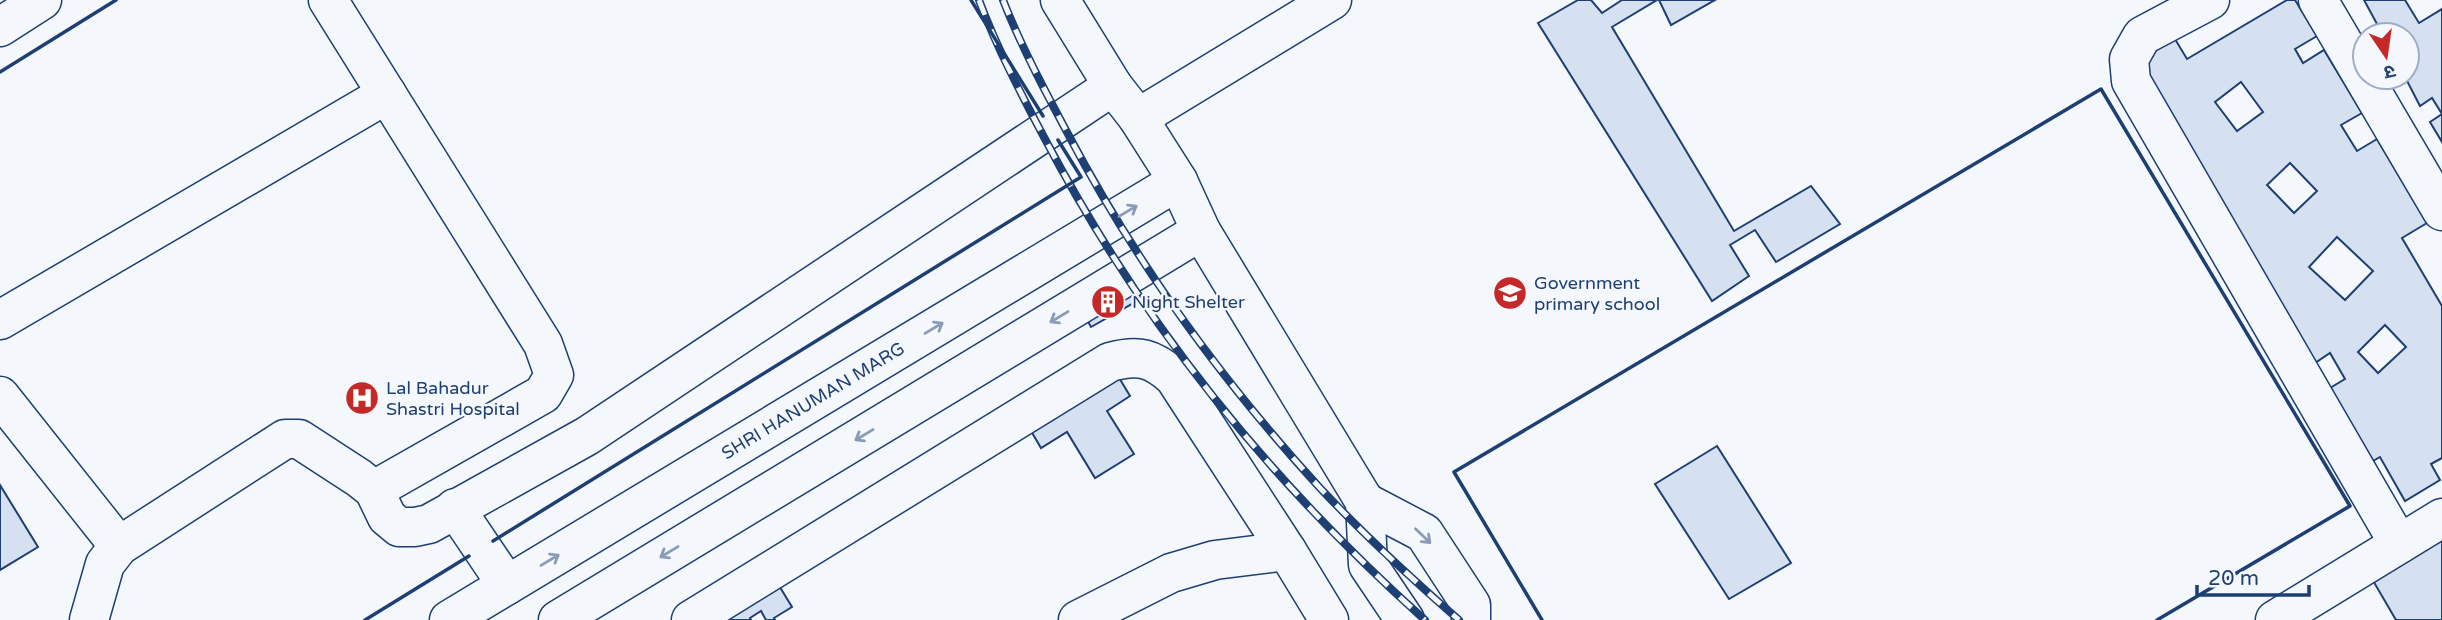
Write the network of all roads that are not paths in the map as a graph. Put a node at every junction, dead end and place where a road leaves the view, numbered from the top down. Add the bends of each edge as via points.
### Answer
1 (42, 0) edge
2 (328, 0) edge
3 (1060, 0) edge
4 (1332, 0) edge
5 (2210, 0) edge
6 (2318, 0) edge
7 (0, 27) edge
8 (1113, 86) junction
9 (387, 93) junction
10 (1138, 118) junction
11 (1178, 181) junction
12 (2442, 211) edge
13 (1201, 231) junction
14 (0, 320) edge
15 (0, 396) edge
16 (374, 490) junction
17 (1365, 502) junction
18 (455, 508) junction
19 (2442, 518) edge
20 (2399, 544) junction
21 (119, 546) junction
22 (1287, 551) junction
23 (507, 585) junction
24 (89, 620) edge
25 (449, 620) edge
26 (558, 620) edge
27 (691, 620) edge
28 (1078, 620) edge
29 (1329, 620) edge
30 (1405, 620) edge
31 (1471, 620) edge
32 (2275, 620) edge

1 - 7 street
2 - 9 street
3 - 8 street
4 - 10 street
5 - 20 street via 2143,36 2129,60 2132,80
6 - 12 street
8 - 10 street
8 - 18 street via 587,436
9 - 14 street
9 - 16 street via 543,344 554,375 543,394
10 - 11 street
11 - 13 street
23 -> 11 street, SHRI HANUMAN MARG
13 - 17 street
13 -> 26 street
15 - 21 street
16 - 18 street via 387,517 399,527 429,524
16 - 21 street via 299,439 285,439
17 - 30 street via 1368,565
17 -> 31 street via 1424,533 1471,605
18 - 23 street
19 - 20 street
20 - 32 street
21 - 24 street via 105,564
22 - 27 street via 1174,377 1150,360 1123,358 1098,369
22 - 28 street via 1181,569
22 - 29 street
23 - 25 street, SHRI HANUMAN MARG

